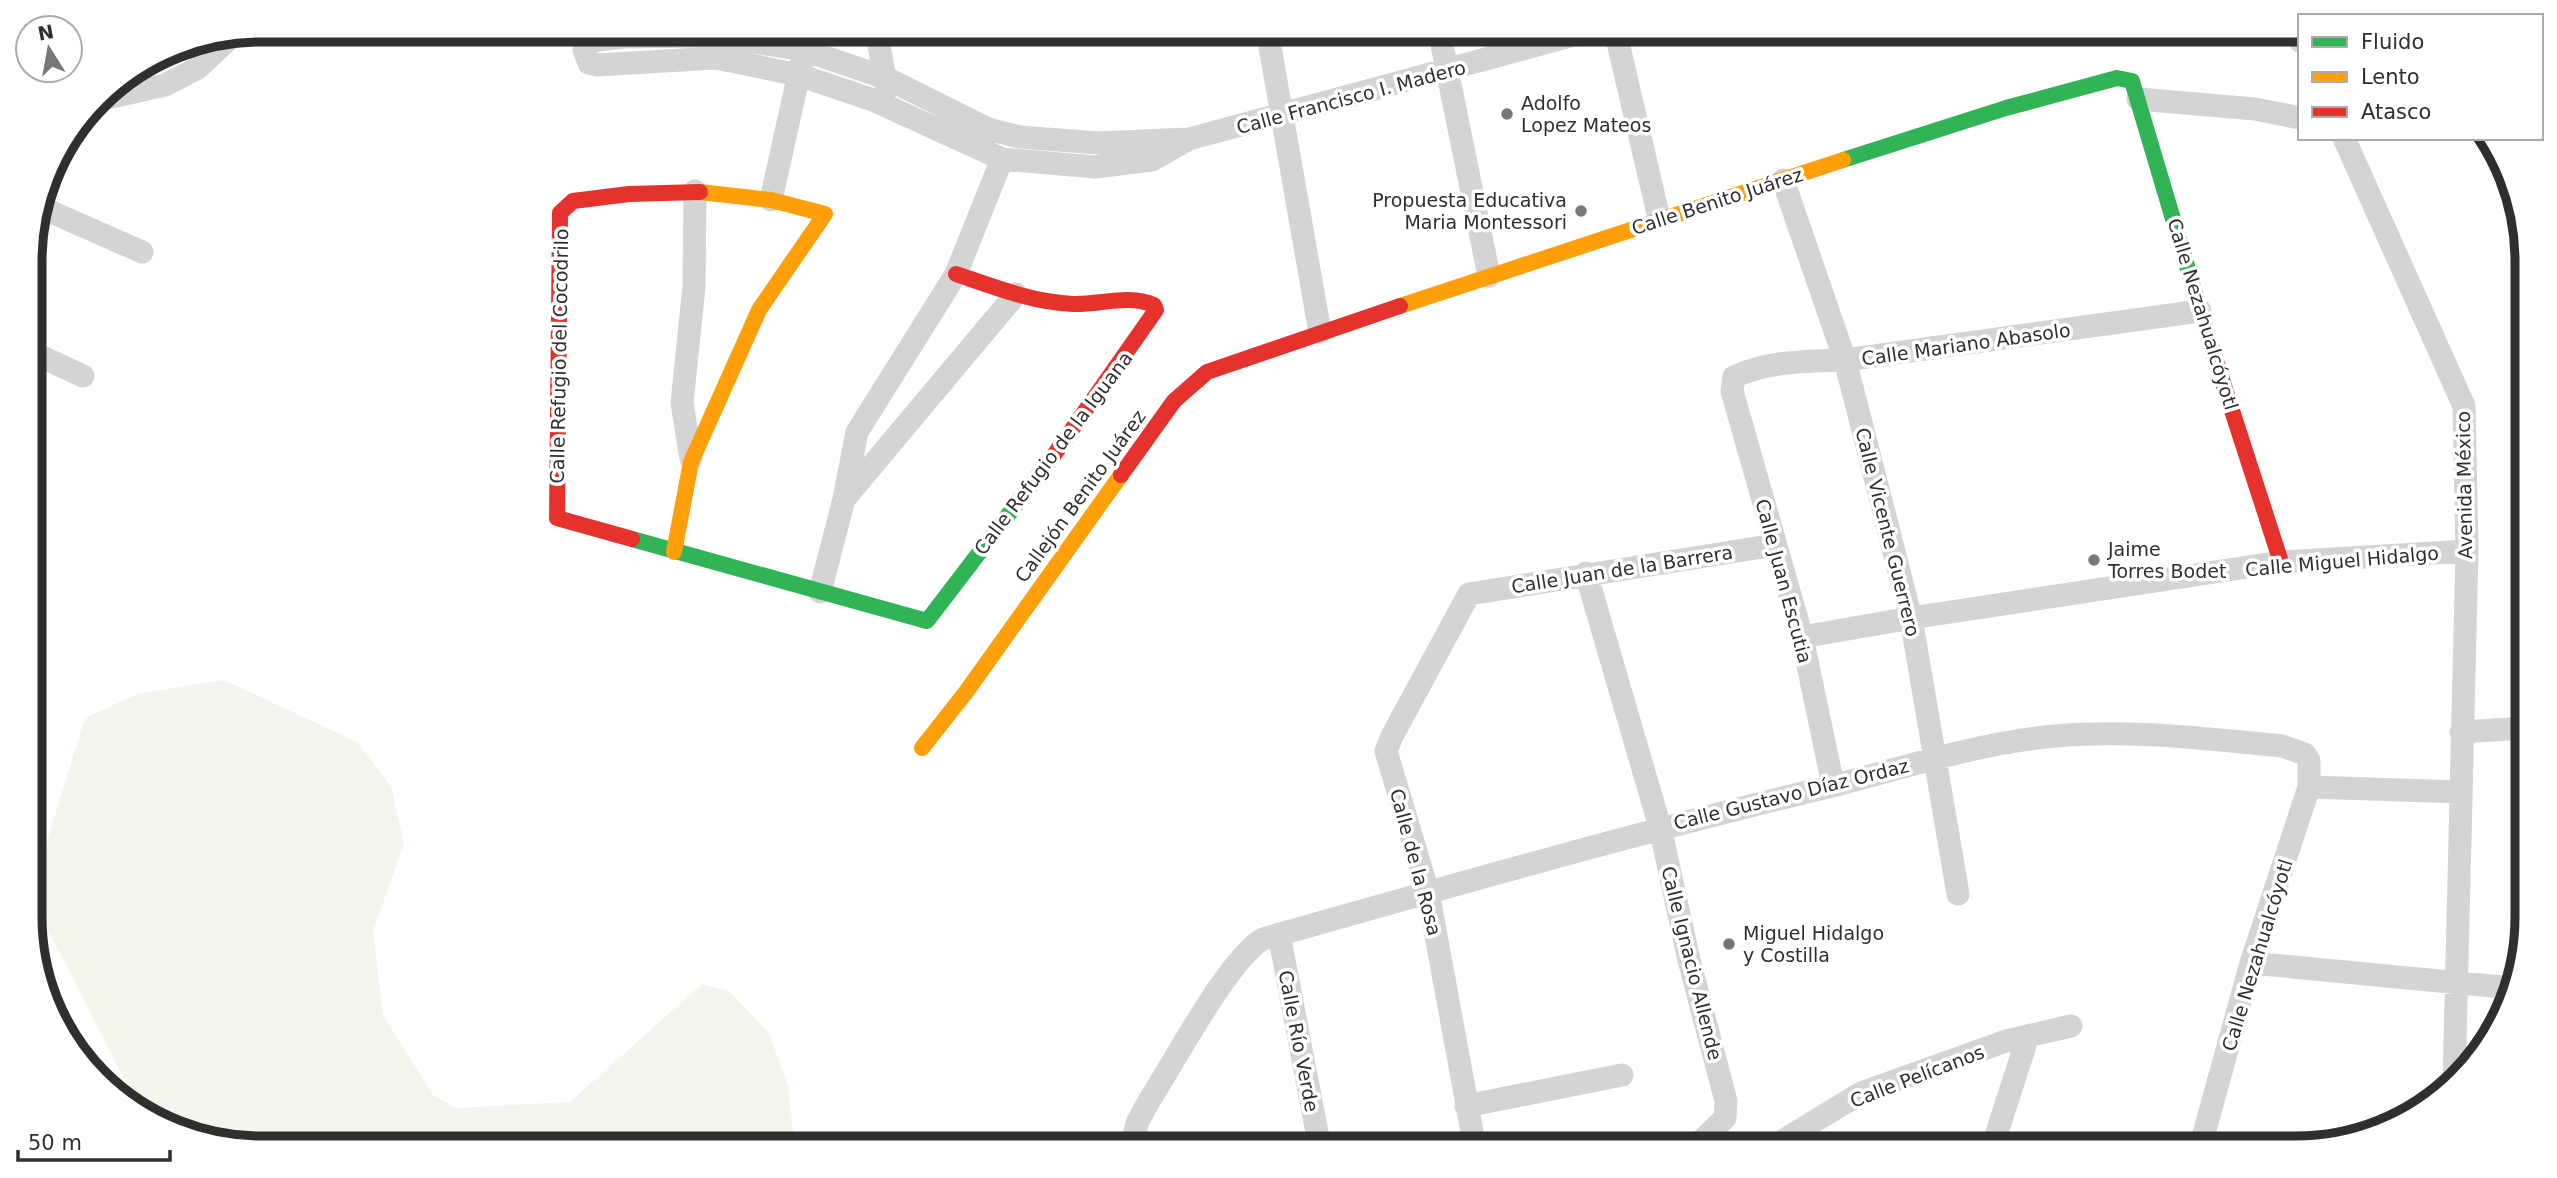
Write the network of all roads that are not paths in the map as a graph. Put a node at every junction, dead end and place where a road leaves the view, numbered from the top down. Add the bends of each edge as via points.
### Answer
1 (590, 42) edge
2 (754, 42) edge
3 (878, 42) edge
4 (1269, 42) edge
5 (1441, 42) edge
6 (1550, 42) edge
7 (1618, 42) edge
8 (221, 46) edge
9 (804, 50) junction
10 (1447, 71) junction
11 (799, 75) junction
12 (886, 78) junction
13 (2117, 78) joint
14 (117, 96) edge
15 (2138, 99) junction
16 (889, 108) junction
17 (1282, 115) junction
18 (2298, 118) edge
19 (1189, 139) junction
20 (2345, 140) edge
21 (1002, 159) junction
22 (1783, 180) junction
23 (695, 191) junction
24 (771, 200) junction
25 (48, 210) edge
26 (1659, 218) junction
27 (142, 251) dead end
28 (956, 274) junction
29 (1489, 276) junction
30 (1016, 294) junction
31 (2200, 312) junction
32 (1320, 332) junction
33 (42, 357) edge
34 (1845, 360) junction
35 (83, 376) dead end
36 (1734, 377) joint
37 (691, 463) junction
38 (844, 499) junction
39 (1775, 545) junction
40 (2467, 551) junction
41 (674, 552) junction
42 (2281, 562) junction
43 (1586, 573) junction
44 (754, 574) joint
45 (820, 592) junction
46 (1468, 594) joint
47 (1911, 618) junction
48 (1802, 638) junction
49 (2515, 728) edge
50 (2461, 732) junction
51 (922, 748) dead end
52 (1937, 757) junction
53 (2309, 761) joint
54 (1833, 785) junction
55 (2309, 787) junction
56 (2460, 792) junction
57 (1660, 827) junction
58 (1428, 892) junction
59 (1958, 894) dead end
60 (1279, 934) junction
61 (2252, 963) junction
62 (2456, 982) junction
63 (2503, 987) edge
64 (2071, 1026) dead end
65 (2028, 1035) junction
66 (2454, 1068) edge
67 (1622, 1075) dead end
68 (1466, 1106) junction
69 (1134, 1136) edge
70 (1318, 1136) edge
71 (1472, 1136) edge
72 (1706, 1136) edge
73 (1794, 1136) edge
74 (1996, 1136) edge
75 (2203, 1136) edge

1 - 11 street, Calle Francisco I. Madero via 584,50 589,63 597,65 716,58
2 - 9 street, Calle Francisco I. Madero
3 - 12 street
4 - 17 street
5 - 10 street
6 - 10 street, Calle Francisco I. Madero
7 - 26 street
8 - 14 street via 198,68 165,85
9 - 11 street
9 - 12 street, Calle Francisco I. Madero
10 - 17 street, Calle Francisco I. Madero
10 - 29 street
11 - 16 street, Calle Francisco I. Madero
11 - 24 street
12 - 16 street
12 - 19 street, Calle Francisco I. Madero via 964,118 1020,137 1098,143
13 - 15 street, Calle Nezahualcóyotl via 2132,80
13 - 22 street, Calle Benito Juárez via 2006,108
15 - 18 street via 2255,108
15 - 31 street, Calle Nezahualcóyotl
16 - 21 street, Calle Francisco I. Madero
17 - 19 street, Calle Francisco I. Madero
17 - 32 street
19 - 21 street, Calle Francisco I. Madero via 1152,160 1095,166
20 - 40 street, Avenida México via 2464,406
21 - 28 street
22 - 26 street, Calle Benito Juárez
22 - 34 street, Calle Vicente Guerrero
23 - 24 street, Calle Refugio del Cocodrilo
23 - 37 street, Calle Refugio del Cocodrilo via 694,286 682,403
23 - 41 street, Calle Refugio del Cocodrilo via 573,201 560,213 557,518
24 - 37 street, Calle Refugio del Cocodrilo via 825,214 759,310
25 - 27 street
26 - 29 street, Calle Benito Juárez
28 - 30 street, Calle Refugio de la Iguana
28 - 38 street via 857,432
29 - 32 street, Calle Benito Juárez
30 - 38 street
30 - 45 street, Calle Refugio de la Iguana via 1083,304 1138,300 1156,310 1078,423 928,621
31 - 34 street, Calle Mariano Abasolo
31 - 42 street, Calle Nezahualcóyotl
32 - 51 street, Callejón Benito Juárez via 1216,368 1174,401
33 - 35 street
34 - 36 street, Calle Mariano Abasolo via 1796,361
34 - 47 street, Calle Vicente Guerrero
36 - 39 street, Calle Juan Escutia via 1732,391
37 - 41 street, Calle Refugio del Cocodrilo
38 - 45 street
39 - 43 street, Calle Juan de la Barrera
39 - 48 street, Calle Juan Escutia
40 - 42 street, Calle Miguel Hidalgo
40 - 50 street, Avenida México
41 - 44 street, Calle Refugio del Cocodrilo
42 - 47 street, Calle Miguel Hidalgo
43 - 46 street, Calle Juan de la Barrera
43 - 57 street, Calle Ignacio Allende
44 - 45 street, Calle Refugio de la Iguana
46 - 58 street, Calle de la Rosa via 1386,751
47 - 48 street, Calle Miguel Hidalgo
47 - 52 street, Calle Vicente Guerrero
48 - 54 street, Calle Juan Escutia
49 - 50 street
50 - 56 street, Avenida México
52 - 53 street, Calle Gustavo Díaz Ordaz via 2056,736 2124,733 2282,746 2305,754
52 - 54 street, Calle Gustavo Díaz Ordaz
52 - 59 street, Calle Vicente Guerrero
53 - 55 street, Calle Nezahualcóyotl
54 - 57 street, Calle Gustavo Díaz Ordaz
55 - 56 street
55 - 61 street, Calle Nezahualcóyotl
56 - 62 street, Avenida México
57 - 58 street, Calle Gustavo Díaz Ordaz
57 - 72 street, Calle Ignacio Allende via 1728,1111
58 - 60 street, Calle Gustavo Díaz Ordaz
58 - 68 street, Calle de la Rosa
60 - 69 street, Calle Gustavo Díaz Ordaz via 1252,945 1233,968 1149,1101
60 - 70 street, Calle Río Verde
61 - 62 street
61 - 75 street, Calle Nezahualcóyotl
62 - 63 street
62 - 66 street, Avenida México
64 - 65 street, Calle Pelícanos
65 - 73 street, Calle Pelícanos via 1861,1093
65 - 74 street
67 - 68 street
68 - 71 street, Calle de la Rosa

